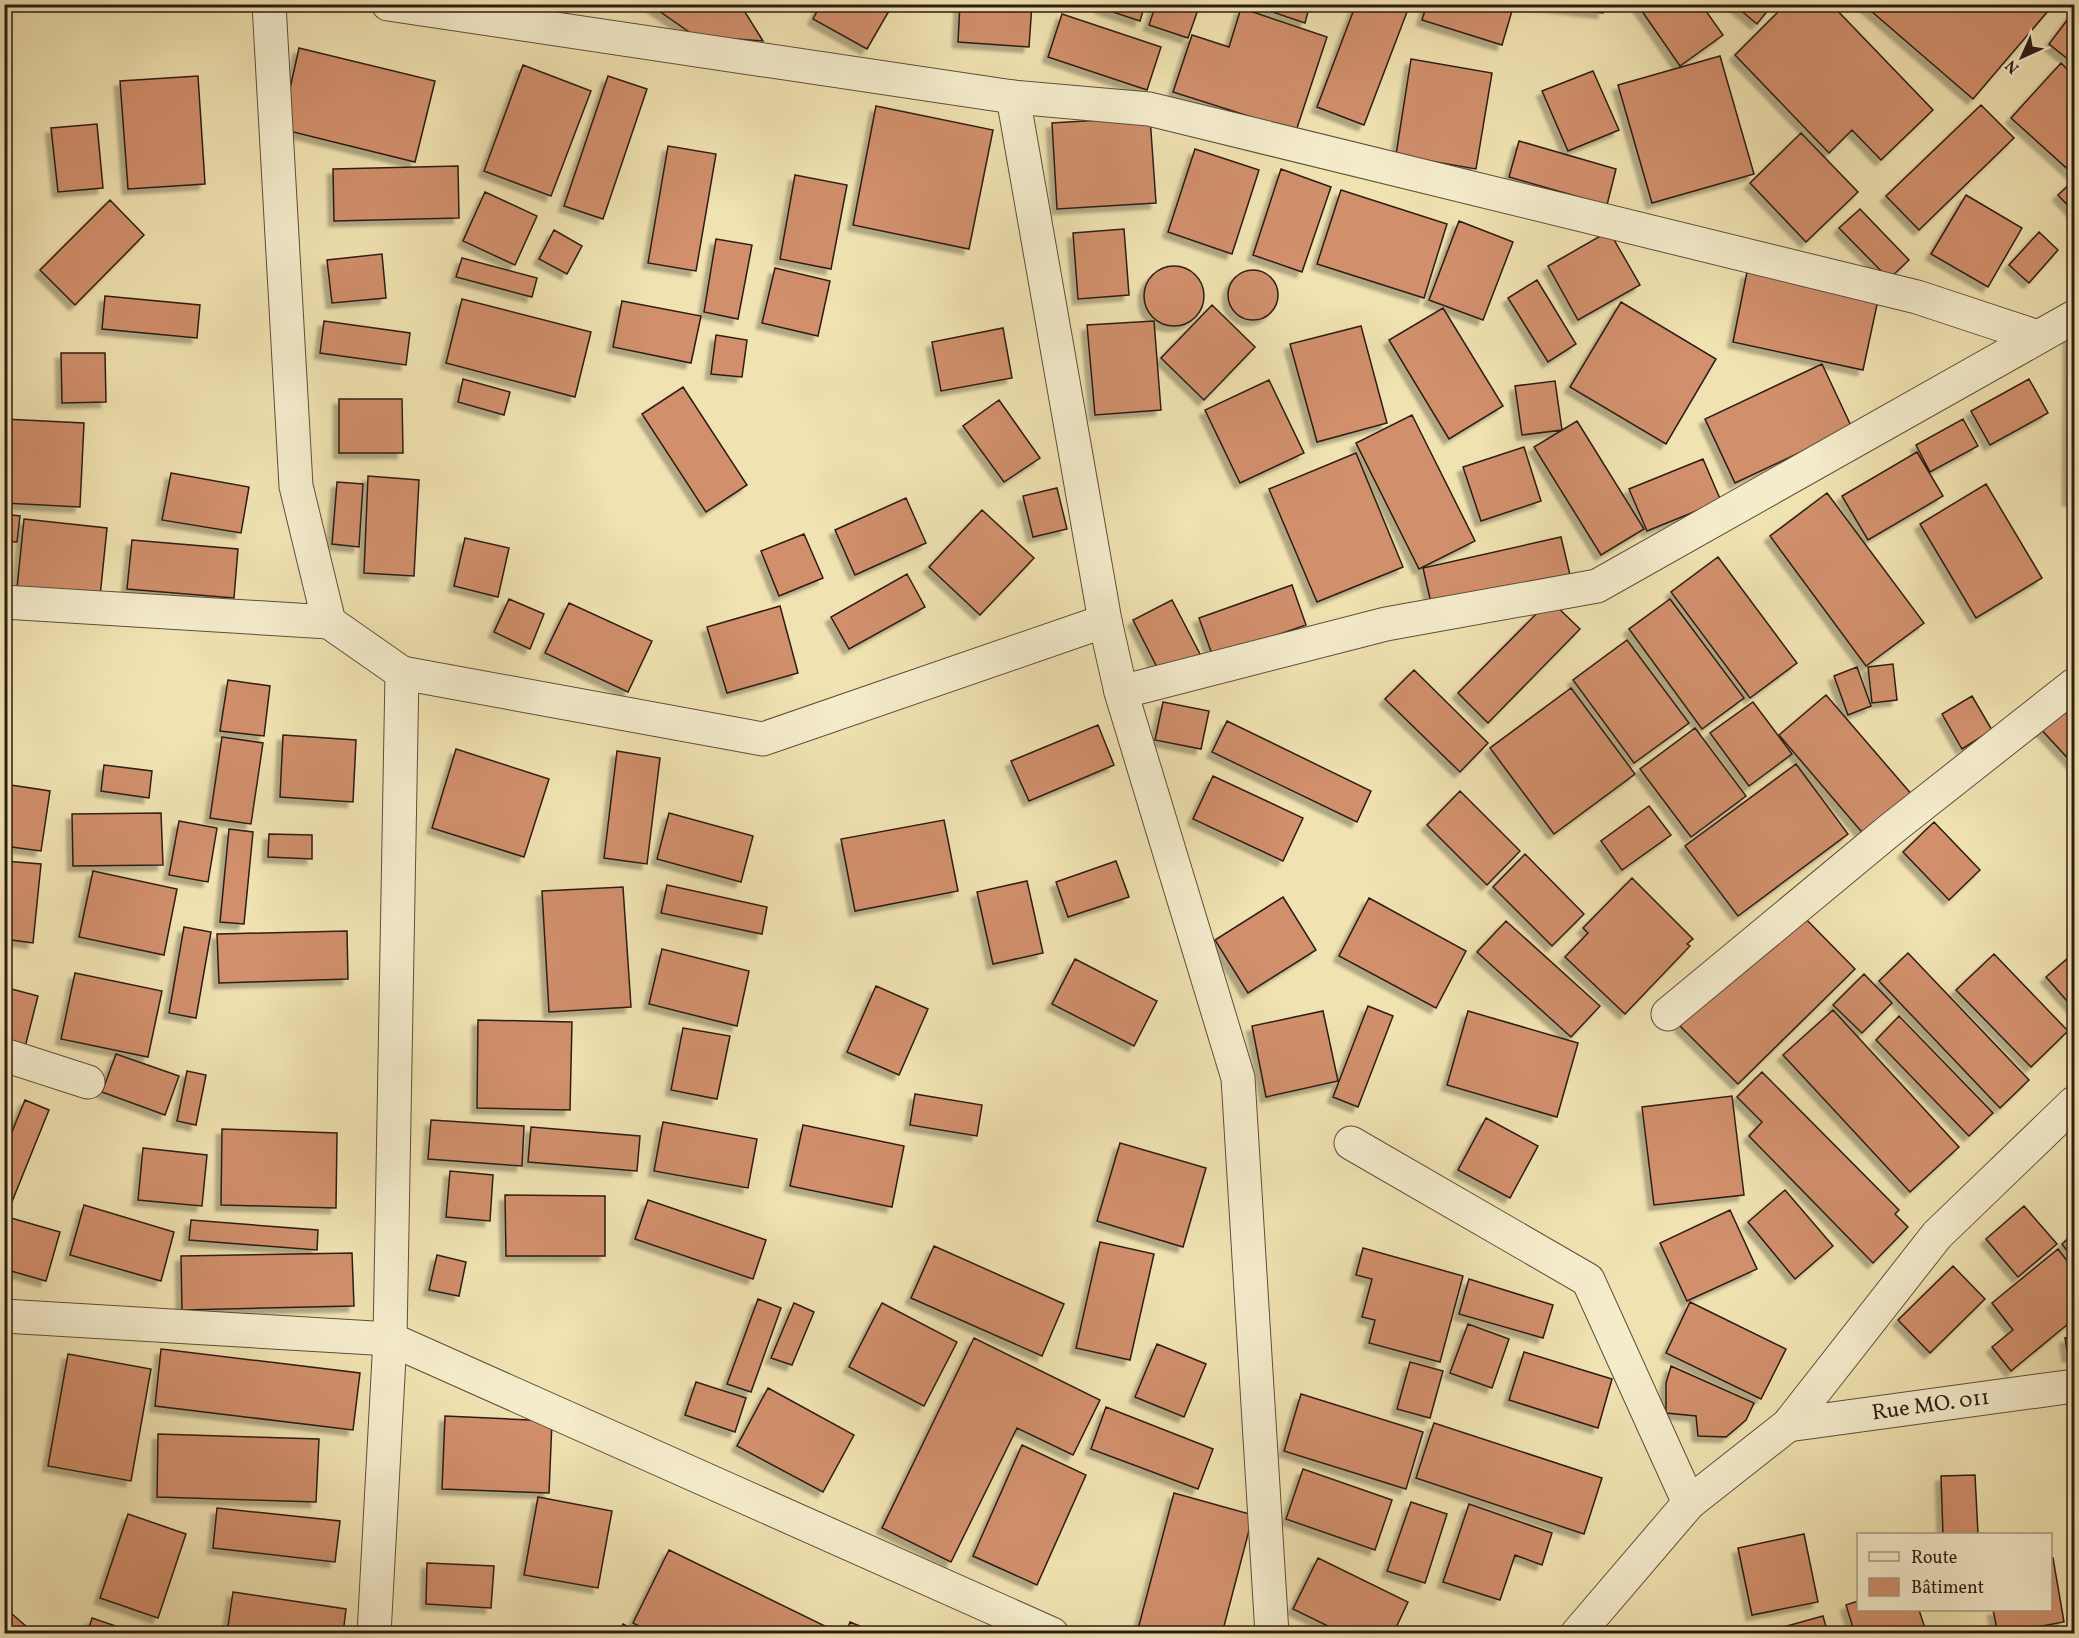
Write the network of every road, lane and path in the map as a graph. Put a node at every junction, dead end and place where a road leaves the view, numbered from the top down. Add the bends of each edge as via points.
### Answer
1 (269, 4) edge
2 (388, 4) edge
3 (1013, 97) junction
4 (2074, 316) edge
5 (2038, 337) junction
6 (4, 602) edge
7 (1105, 621) junction
8 (329, 622) junction
9 (402, 673) junction
10 (2074, 685) edge
11 (1121, 692) junction
12 (1668, 1014) dead end
13 (4, 1055) edge
14 (88, 1082) dead end
15 (2074, 1103) edge
16 (1351, 1143) dead end
17 (4, 1316) edge
18 (390, 1339) junction
19 (2074, 1386) edge
20 (1788, 1425) junction
21 (1689, 1503) junction
22 (374, 1634) edge
23 (1052, 1634) edge
24 (1272, 1634) edge
25 (1576, 1634) edge

1 - 8 street via 296,486
2 - 3 street
3 - 5 street via 1149,109 1917,297
3 - 7 street
4 - 5 street
5 - 11 street via 1597,586 1386,624
6 - 8 street
7 - 9 street via 763,740
7 - 11 street
8 - 9 street
9 - 18 street
10 - 12 street via 1890,830
11 - 24 street via 1238,1078
13 - 14 street
15 - 20 street via 1937,1235
16 - 21 street via 1588,1280
17 - 18 street
18 - 22 street
18 - 23 street
19 - 20 street, Rue MO. 011
20 - 21 street
21 - 25 street

